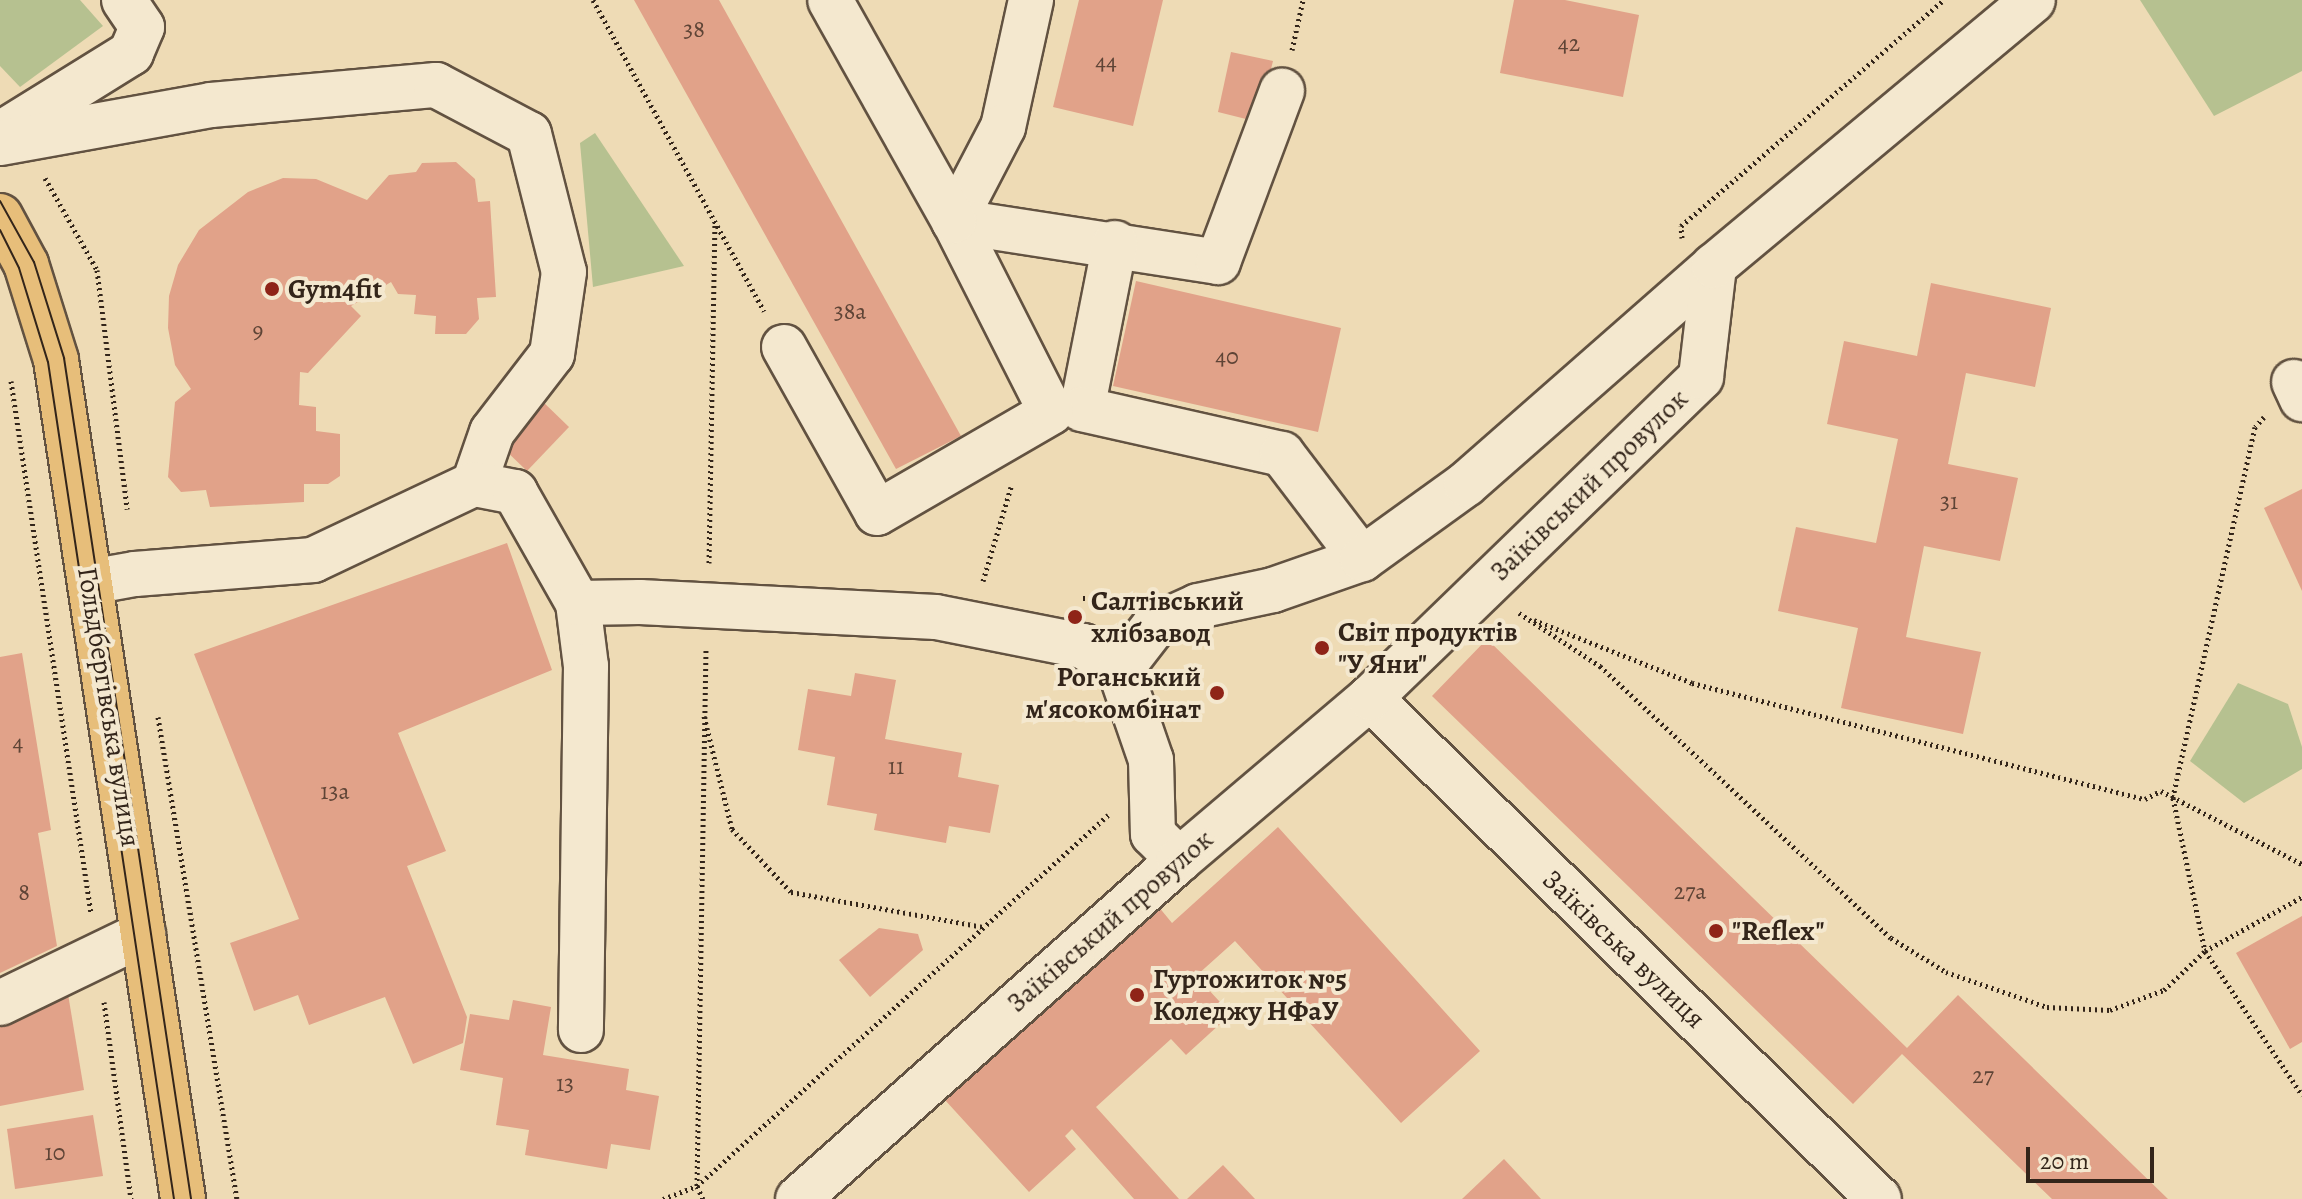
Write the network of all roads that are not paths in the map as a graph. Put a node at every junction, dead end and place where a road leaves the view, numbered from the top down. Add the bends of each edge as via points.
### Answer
1 (124, 0) edge
2 (830, 0) edge
3 (1031, 0) edge
4 (2033, 0) edge
5 (1282, 91) dead end
6 (0, 135) edge
7 (0, 143) edge
8 (3, 220) edge
9 (954, 221) junction
10 (1115, 243) junction
11 (1699, 259) junction
12 (784, 347) road end
13 (1052, 416) junction
14 (474, 484) junction
15 (1362, 559) junction
16 (90, 582) junction
17 (578, 603) junction
18 (1120, 670) junction
19 (1370, 698) junction
20 (1179, 860) junction
21 (143, 934) junction
22 (0, 1003) edge
23 (581, 1030) dead end
24 (183, 1199) edge
25 (798, 1199) edge
26 (1879, 1199) edge

1 - 6 street via 142,27 131,53
2 - 9 street
3 - 9 street via 1003,127
4 - 11 street
5 - 10 street via 1218,262
7 - 14 street via 211,105 436,85 529,134 564,272 552,354 492,432
8 - 16 main road, Гольдбергівська вулиця via 26,264 56,360
9 - 10 street
9 - 13 street
10 - 13 street
11 - 15 street via 1466,484
11 - 19 street, Заїківський провулок via 1701,377
12 - 13 street via 877,513
13 - 15 street via 1282,454
14 - 16 street via 313,560
14 - 17 street via 515,492
15 - 18 street via 1273,590 1198,606 1154,626
16 - 21 main road, Гольдбергівська вулиця
17 - 18 street via 936,617 1083,646
17 - 23 street via 586,666
18 - 20 street via 1151,760 1153,834
19 - 20 street, Заїківський провулок
19 - 26 street, Заїківська вулиця
20 - 25 street, Заїківський провулок
21 - 22 street
21 - 24 main road, Гольдбергівська вулиця

